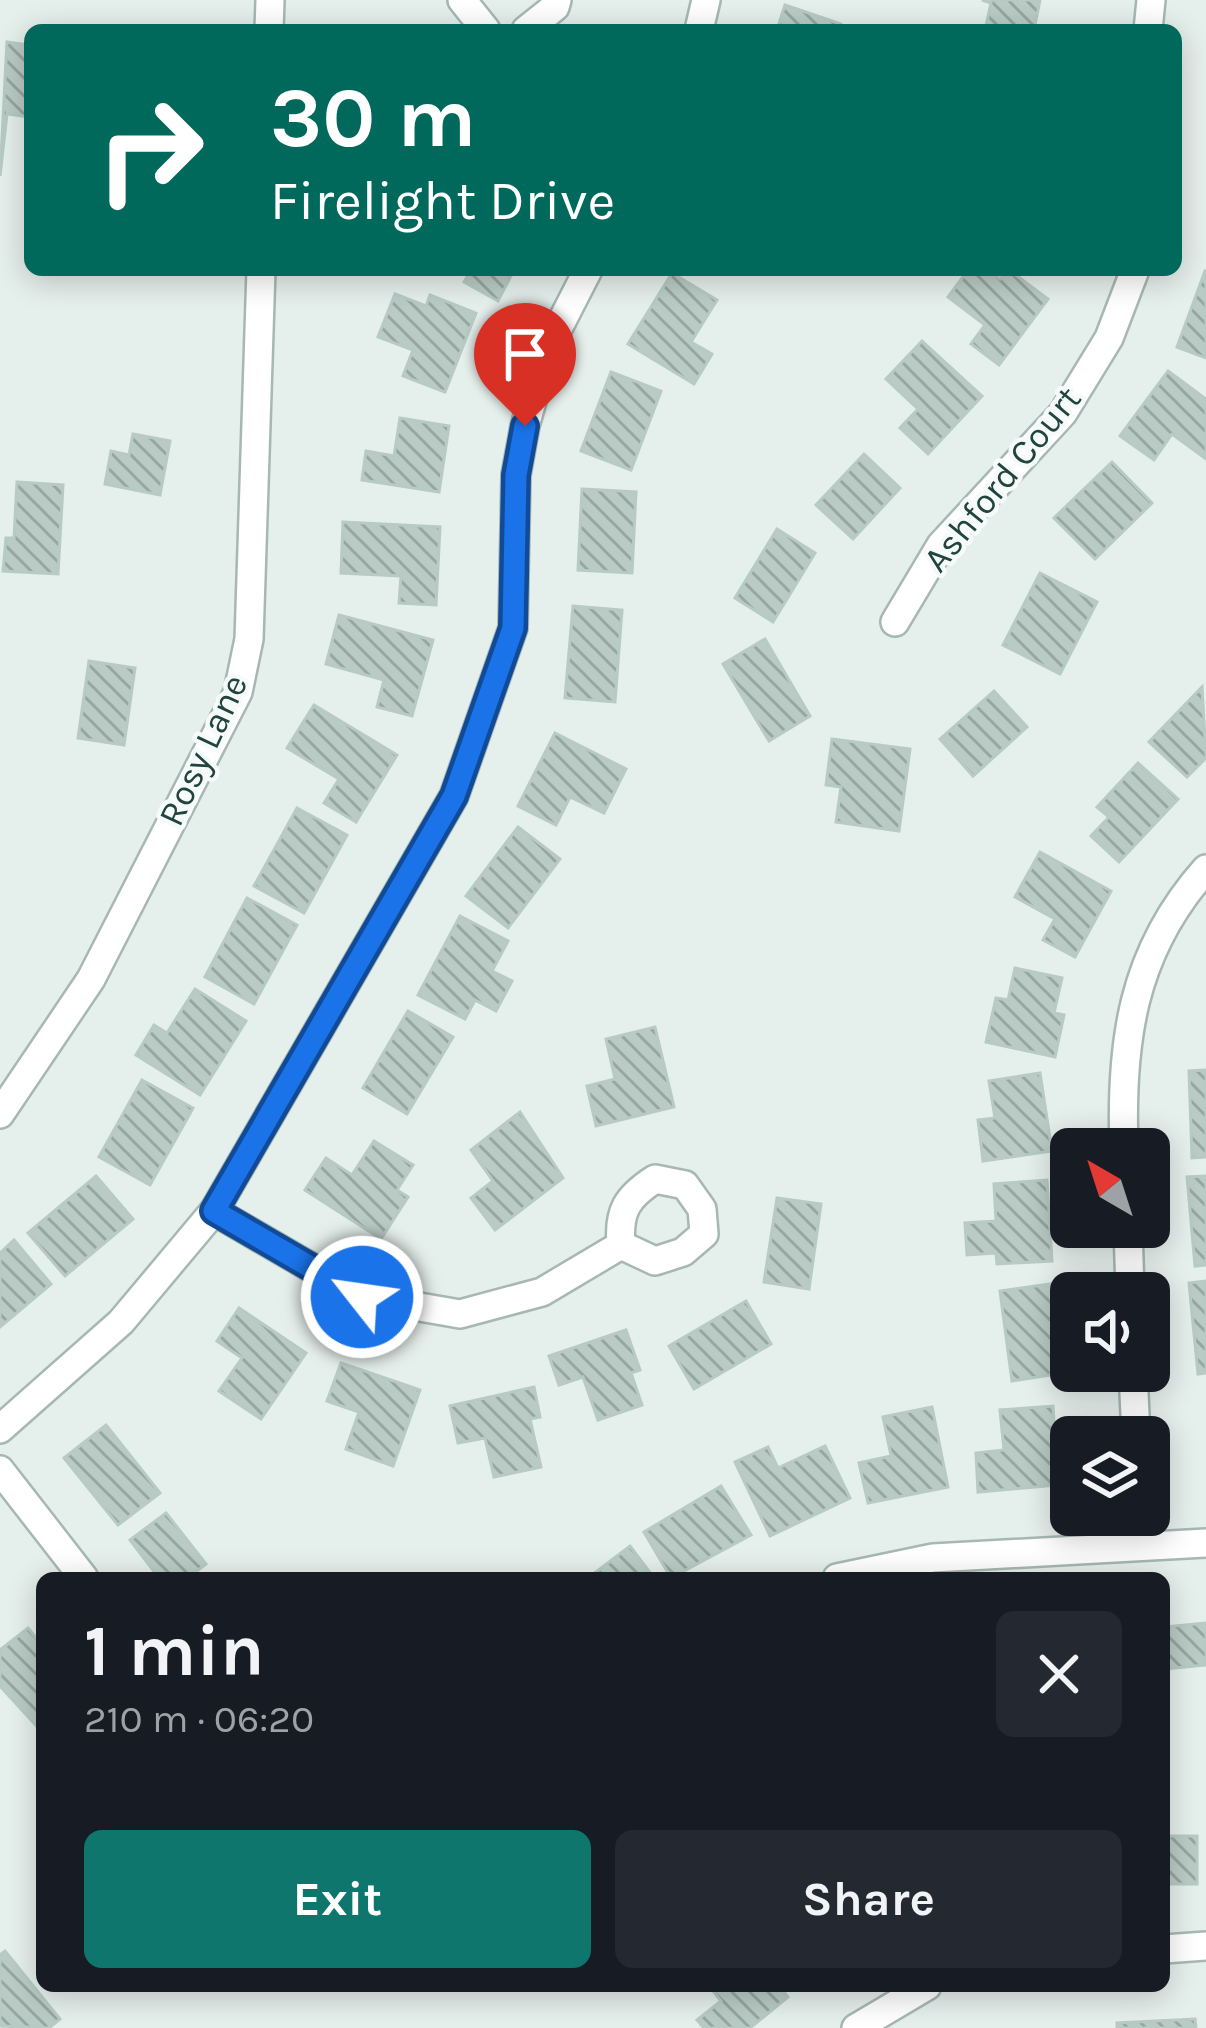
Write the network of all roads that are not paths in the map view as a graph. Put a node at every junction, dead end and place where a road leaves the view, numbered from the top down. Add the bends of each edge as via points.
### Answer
1 (462, 0) edge
2 (557, 0) edge
3 (481, 24) edge
4 (532, 24) edge
5 (261, 276) edge
6 (585, 276) edge
7 (1133, 276) edge
8 (895, 622) dead end
9 (1206, 869) edge
10 (0, 1114) edge
11 (1123, 1128) edge
12 (214, 1211) junction
13 (621, 1245) dead end
14 (0, 1429) edge
15 (0, 1470) edge
16 (1140, 1536) edge
17 (1206, 1544) edge
18 (1141, 1545) junction
19 (79, 1572) edge
20 (866, 1572) edge
21 (1206, 1946) edge
22 (1170, 1949) edge
23 (917, 1992) edge
24 (856, 2028) edge

1 - 3 street
2 - 4 street
5 - 10 street, Rosy Lane via 249,639 238,692 91,979
6 - 12 street via 546,352 525,426 516,475 513,628 454,796
7 - 8 street, Ashford Court via 1109,338 1063,413 941,545
9 - 11 street via 1180,898 1132,996
12 - 13 street via 362,1297 460,1314 542,1292
12 - 14 street via 121,1322
15 - 19 street
16 - 18 street
17 - 18 street
18 - 20 street via 933,1558
21 - 22 street
23 - 24 street

